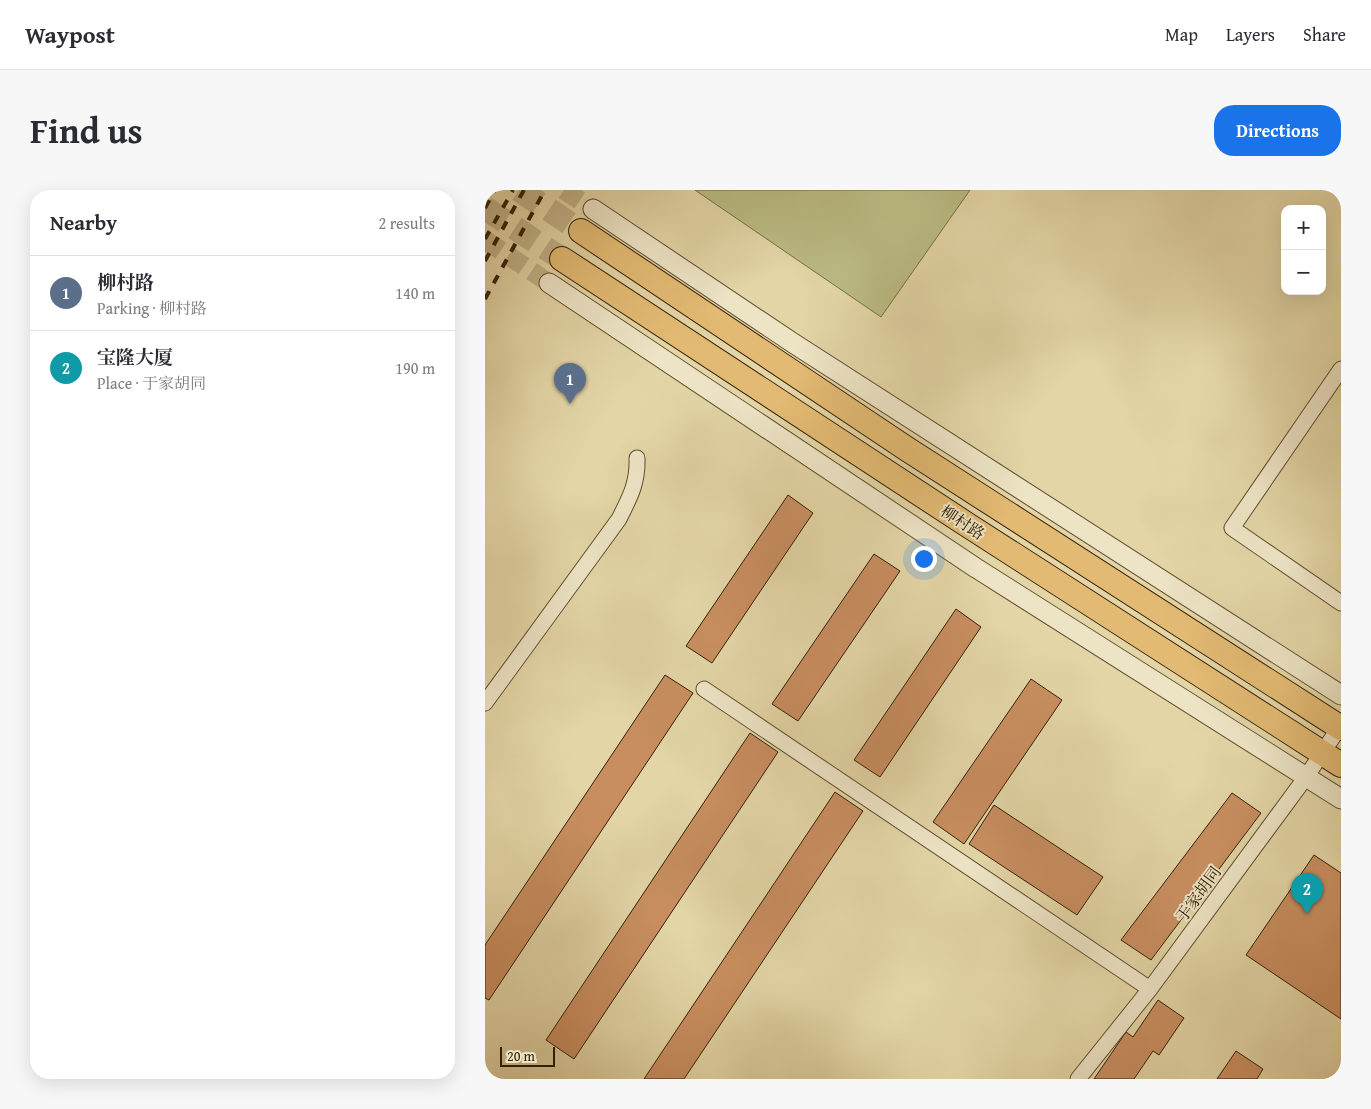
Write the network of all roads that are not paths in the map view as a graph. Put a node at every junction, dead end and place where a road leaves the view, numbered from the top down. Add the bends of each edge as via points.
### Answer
1 (593, 209) tunnel mouth
2 (581, 231) tunnel mouth
3 (562, 259) tunnel mouth
4 (549, 283) tunnel mouth
5 (1341, 369) edge
6 (637, 458) dead end
7 (1341, 603) edge
8 (704, 689) dead end
9 (1341, 694) edge
10 (485, 703) edge
11 (1341, 727) edge
12 (1332, 759) edge
13 (1306, 777) junction
14 (1341, 799) edge
15 (1150, 989) junction
16 (1078, 1079) edge

1 - 9 street via 793,343
2 - 11 main road, 柳村路 via 907,450
3 - 12 main road, 柳村路
4 - 13 street via 976,568
5 - 7 street via 1232,528
6 - 10 street via 638,472 632,493 619,519
8 - 15 street
11 - 12 street, 于家胡同
12 - 13 street, 于家胡同
13 - 14 street
13 - 15 street, 于家胡同
15 - 16 street, 于家胡同

